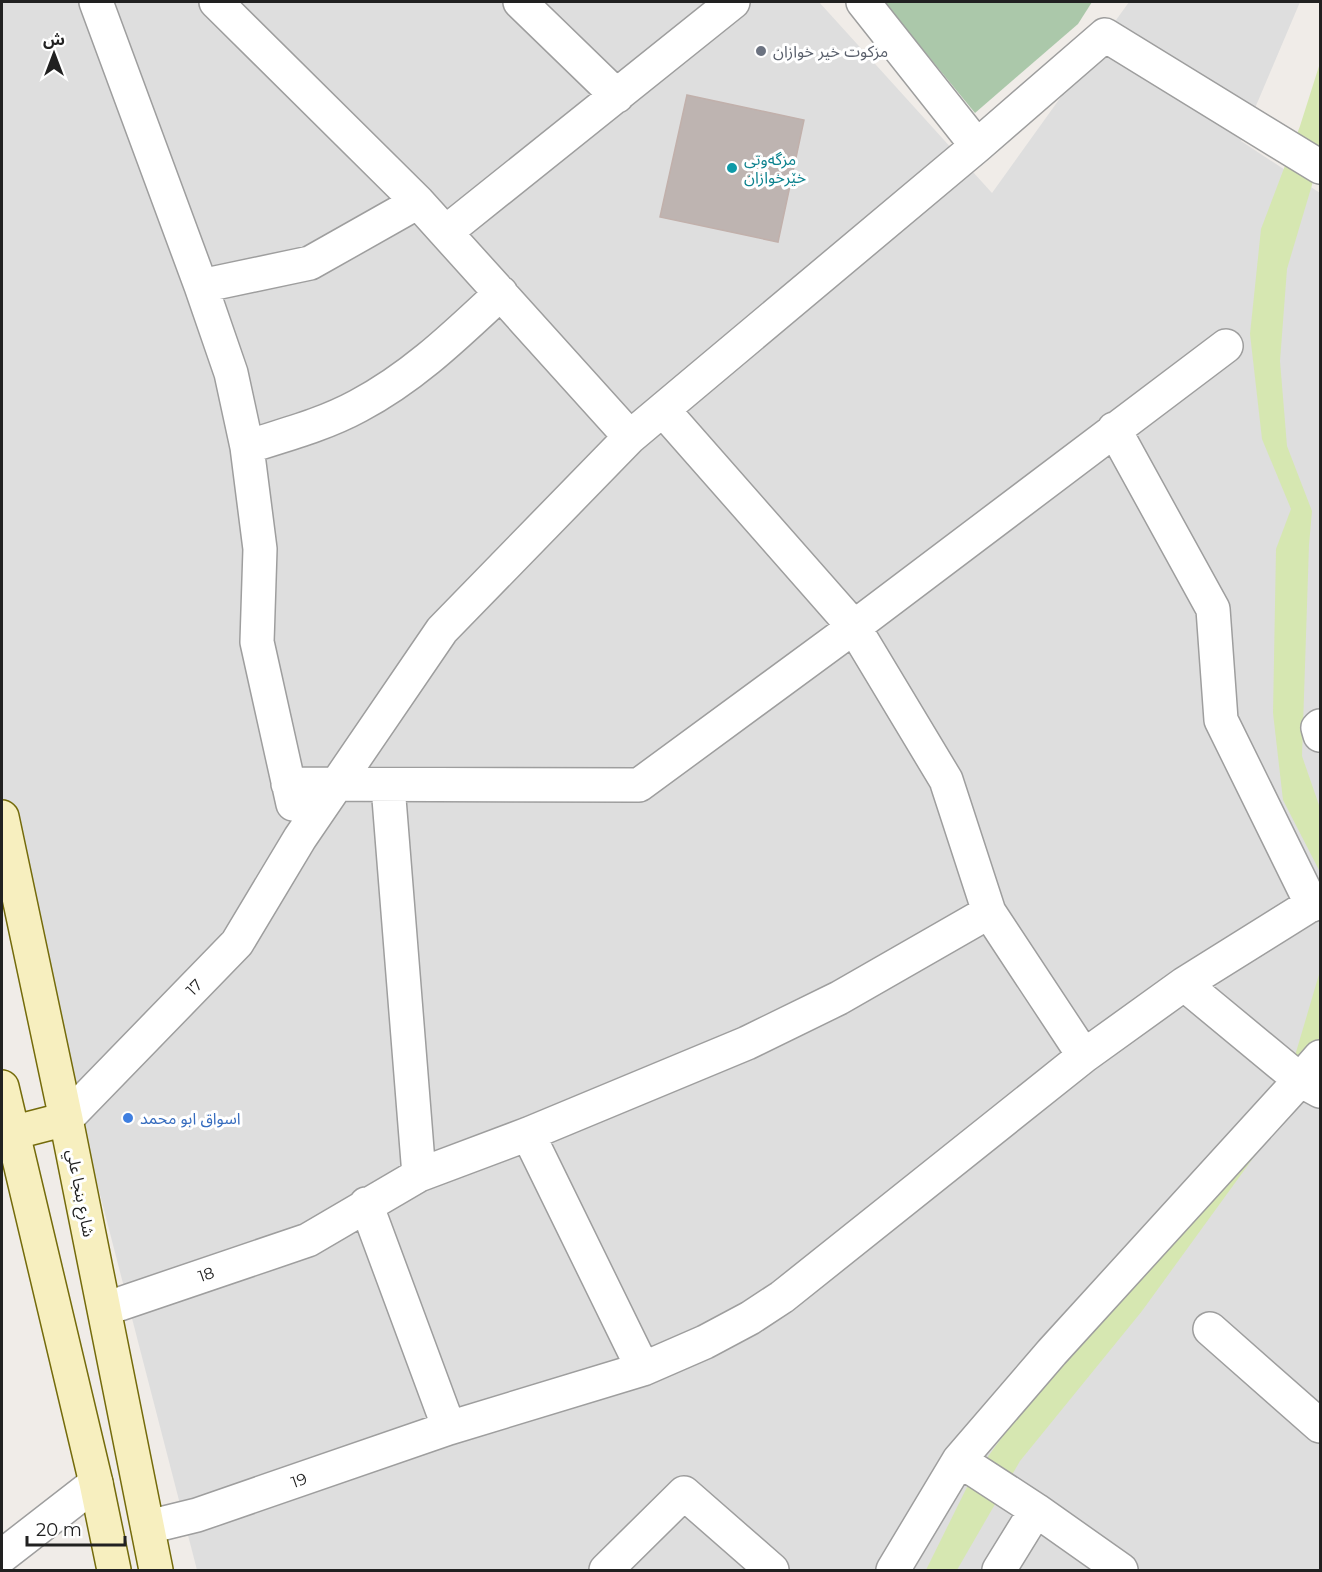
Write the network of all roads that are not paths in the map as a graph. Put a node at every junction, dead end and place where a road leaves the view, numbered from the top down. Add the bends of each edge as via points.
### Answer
1 (96, 2) edge
2 (216, 2) edge
3 (520, 2) edge
4 (733, 2) edge
5 (863, 2) edge
6 (617, 96) junction
7 (977, 146) junction
8 (1320, 167) edge
9 (418, 202) junction
10 (446, 232) junction
11 (201, 286) junction
12 (501, 293) junction
13 (1226, 346) dead end
14 (663, 410) junction
15 (1114, 429) junction
16 (630, 437) junction
17 (247, 447) junction
18 (854, 627) junction
19 (1320, 726) edge
20 (1320, 735) edge
21 (288, 784) junction
22 (338, 785) junction
23 (388, 786) junction
24 (2, 817) edge
25 (300, 838) junction
26 (1316, 902) edge
27 (989, 912) junction
28 (1184, 984) junction
29 (1084, 1056) junction
30 (1313, 1076) edge
31 (2, 1087) edge
32 (66, 1119) junction
33 (12, 1133) junction
34 (528, 1134) junction
35 (419, 1175) junction
36 (366, 1204) junction
37 (105, 1309) junction
38 (1210, 1329) dead end
39 (643, 1368) junction
40 (1320, 1426) edge
41 (449, 1428) junction
42 (958, 1460) junction
43 (96, 1484) junction
44 (1036, 1510) junction
45 (148, 1527) junction
46 (2, 1556) edge
47 (114, 1570) edge
48 (156, 1570) edge
49 (606, 1570) edge
50 (772, 1570) edge
51 (893, 1570) edge
52 (999, 1570) edge
53 (1121, 1570) edge

1 - 11 street
2 - 9 street
3 - 6 street
4 - 6 street
5 - 7 street
6 - 10 street
7 - 8 street, 17 via 1105,35
7 - 14 street, 17
9 - 10 street
9 - 11 street via 310,263
10 - 12 street
11 - 17 street via 231,373
12 - 16 street
12 - 17 street via 428,361 381,393 330,419
13 - 15 street
14 - 16 street, 17
14 - 18 street
15 - 18 street
15 - 26 street via 1212,609 1221,720
16 - 22 street, 17 via 442,630
17 - 21 street via 260,549 257,642
18 - 23 street via 639,784
18 - 27 street via 946,780
19 - 20 street
21 - 22 street
21 - 25 street
22 - 23 street
22 - 25 street, 17
23 - 35 street
24 - 32 main road, شارع بنجا علي
25 - 32 street, 17 via 237,943
26 - 28 street, 19
27 - 29 street
27 - 34 street, 18 via 839,998 768,1033
28 - 29 street, 19
28 - 30 street
29 - 39 street, 19 via 782,1297 705,1342
30 - 42 street via 1052,1352
31 - 33 main road
32 - 33 main road
32 - 37 main road, شارع بنجا علي
33 - 43 main road
34 - 35 street, 18
34 - 39 street
35 - 36 street, 18
36 - 37 street, 18 via 308,1240
36 - 41 street
37 - 45 main road, شارع بنجا علي
38 - 40 street
39 - 41 street, 19
41 - 45 street, 19 via 197,1515
42 - 44 street
42 - 51 street
43 - 46 street
43 - 47 main road
44 - 52 street
44 - 53 street
45 - 48 main road, شارع بنجا علي
49 - 50 street via 684,1493

